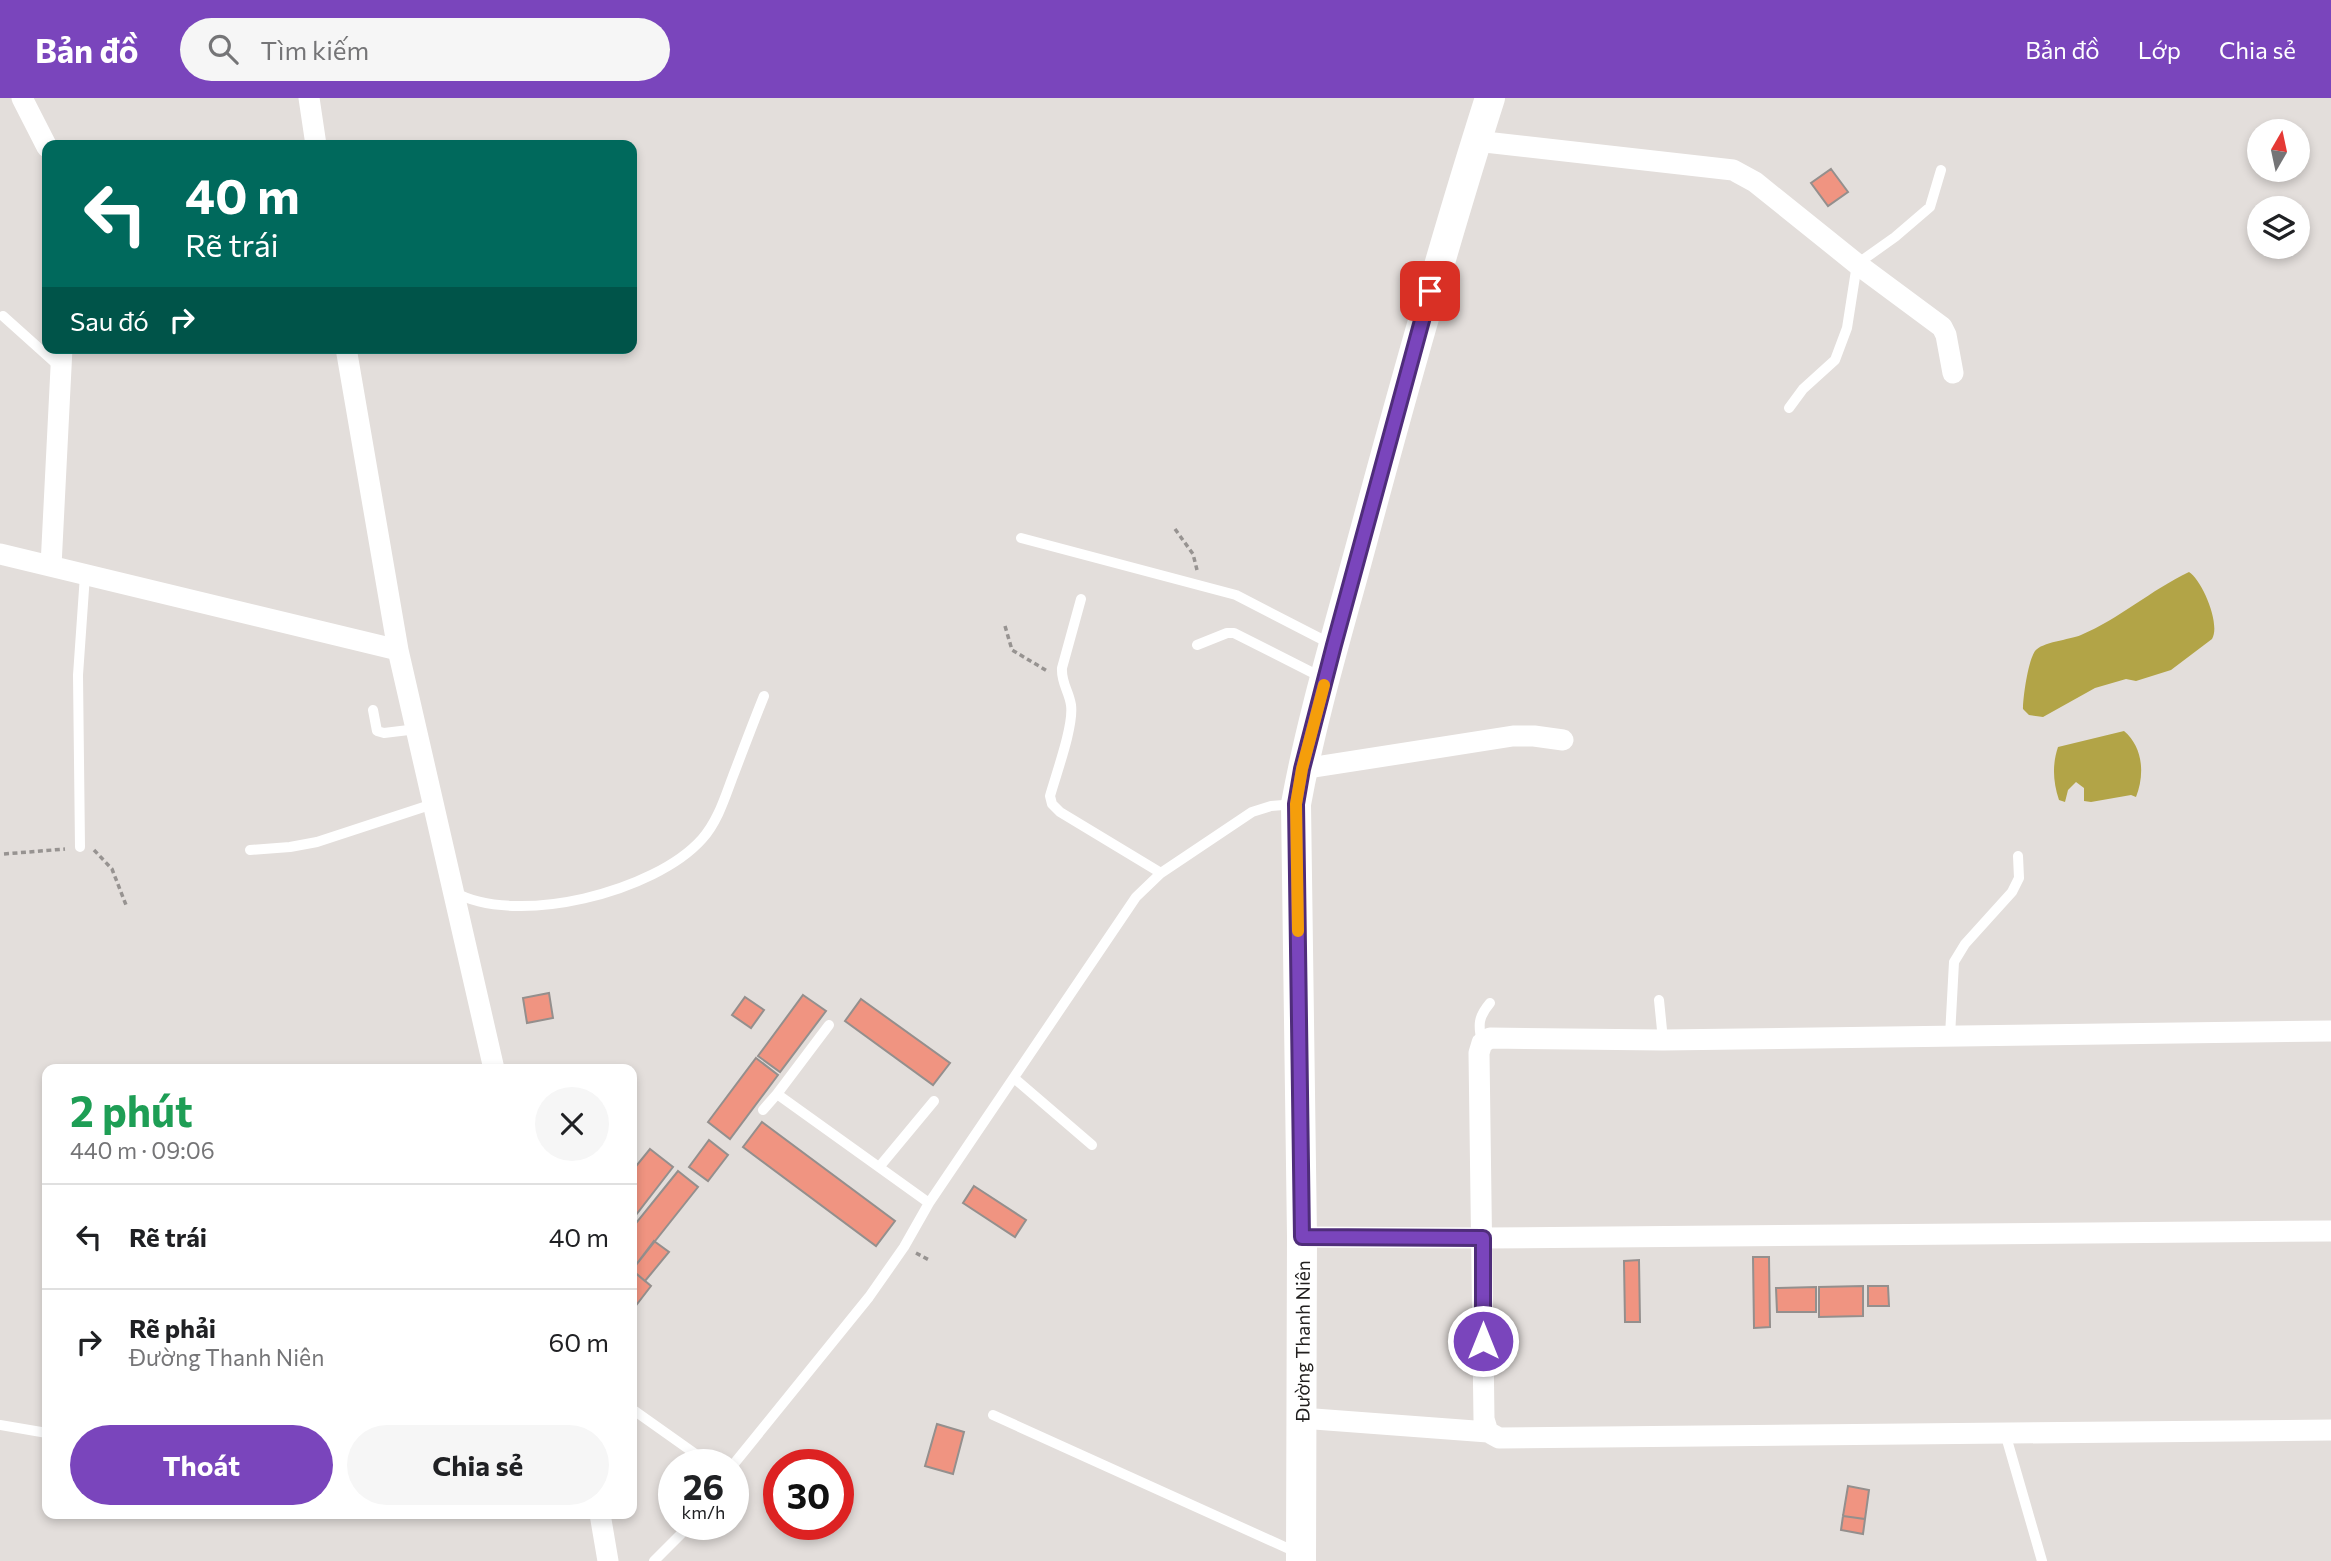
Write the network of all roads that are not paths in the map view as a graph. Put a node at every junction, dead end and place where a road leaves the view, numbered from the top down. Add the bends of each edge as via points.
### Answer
1 (22, 98) edge
2 (309, 98) edge
3 (1490, 98) edge
4 (43, 140) edge
5 (315, 140) edge
6 (1476, 141) junction
7 (1941, 170) dead end
8 (1857, 264) junction
9 (3, 316) dead end
10 (42, 344) edge
11 (348, 354) edge
12 (61, 358) edge
13 (1953, 373) dead end
14 (1789, 408) dead end
15 (1021, 538) dead end
16 (0, 554) edge
17 (51, 566) junction
18 (85, 575) junction
19 (1081, 599) dead end
20 (1197, 645) dead end
21 (1334, 645) junction
22 (398, 650) junction
23 (1326, 680) junction
24 (764, 696) dead end
25 (373, 710) dead end
26 (417, 729) junction
27 (1563, 740) dead end
28 (1302, 769) junction
29 (433, 804) junction
30 (1296, 804) junction
31 (80, 847) dead end
32 (250, 850) dead end
33 (2018, 856) dead end
34 (1161, 873) junction
35 (454, 892) junction
36 (1659, 1000) dead end
37 (1490, 1003) dead end
38 (829, 1025) dead end
39 (2331, 1031) edge
40 (1950, 1036) junction
41 (1663, 1040) junction
42 (1482, 1043) junction
43 (493, 1064) edge
44 (1014, 1078) junction
45 (777, 1094) junction
46 (934, 1101) dead end
47 (763, 1110) dead end
48 (1092, 1145) dead end
49 (880, 1166) junction
50 (929, 1203) junction
51 (2331, 1231) edge
52 (1302, 1237) junction
53 (1483, 1238) junction
54 (637, 1413) edge
55 (993, 1415) dead end
56 (1301, 1418) junction
57 (0, 1425) edge
58 (2331, 1430) edge
59 (42, 1432) edge
60 (1488, 1432) junction
61 (2005, 1433) junction
62 (688, 1449) edge
63 (746, 1449) edge
64 (601, 1519) edge
65 (675, 1540) edge
66 (1301, 1557) edge
67 (608, 1561) edge
68 (654, 1561) edge
69 (2042, 1561) edge

1 - 4 street
2 - 5 street
3 - 6 main road, Đường Thanh Niên
6 - 8 street via 1733,170 1755,182
6 - 21 main road, Đường Thanh Niên via 1422,316
7 - 8 lane via 1930,207
8 - 13 street via 1942,327
8 - 14 lane via 1847,328 1835,360
9 - 10 lane
11 - 22 street
12 - 17 street
15 - 21 lane via 1236,595
16 - 17 street
17 - 18 street
18 - 22 street
18 - 31 lane via 78,675
19 - 34 lane via 1061,679 1071,706 1052,804
20 - 23 lane via 1234,633
21 - 23 main road, Đường Thanh Niên
22 - 26 street
23 - 28 main road, Đường Thanh Niên
24 - 35 lane via 720,811 703,838 676,862 612,891 534,907 505,907
25 - 26 lane via 377,731
26 - 29 street
27 - 28 street via 1513,736
28 - 30 main road, Đường Thanh Niên
29 - 32 lane via 317,842
29 - 35 street
30 - 34 lane via 1252,812
30 - 52 main road, Đường Thanh Niên
33 - 40 lane via 2019,878 2012,892 1954,962
34 - 44 lane via 1136,897
35 - 43 street
36 - 41 lane
37 - 42 lane via 1480,1015
38 - 45 lane
39 - 40 street
40 - 41 street
41 - 42 street via 1490,1038
42 - 53 street
44 - 48 lane
44 - 50 lane
45 - 47 lane
45 - 49 lane
46 - 49 lane
49 - 50 lane
50 - 63 lane via 869,1297
51 - 53 street
52 - 53 street
52 - 56 main road, Đường Thanh Niên
53 - 60 street via 1484,1419
54 - 62 lane
55 - 66 lane
56 - 60 street
56 - 66 main road, Đường Thanh Niên
57 - 59 lane
58 - 61 street
60 - 61 street via 1499,1438
61 - 69 lane
64 - 67 street
65 - 68 lane

